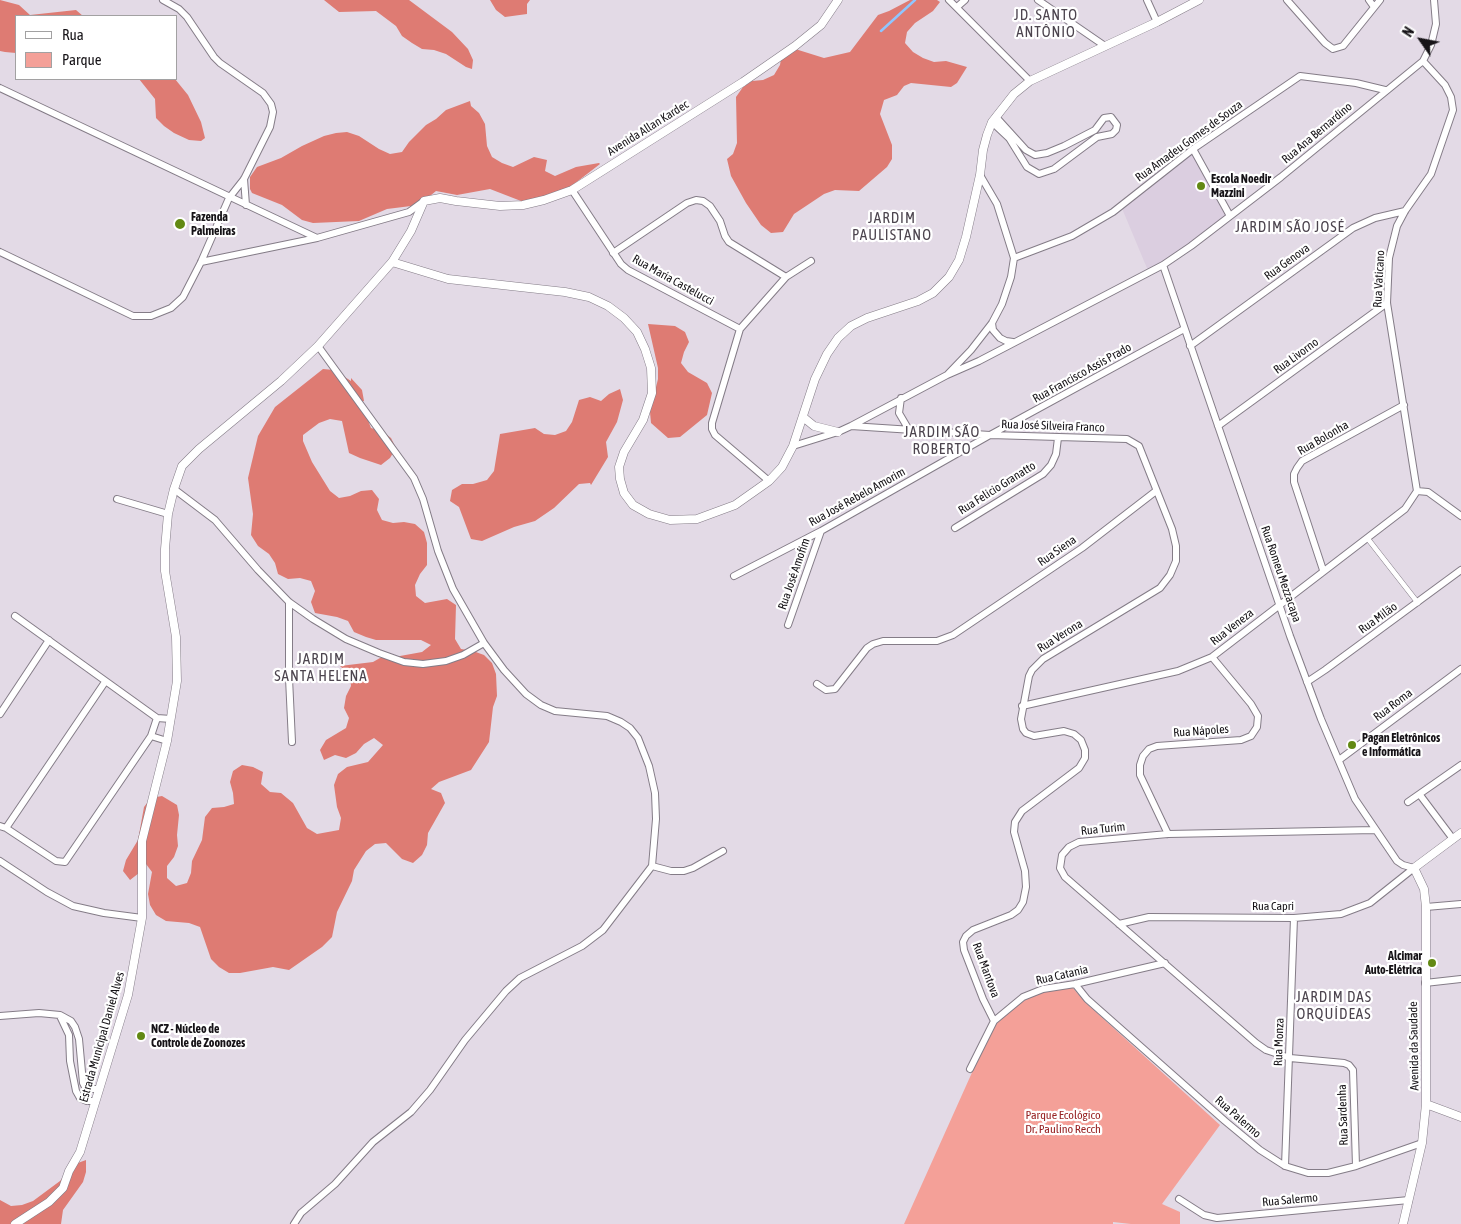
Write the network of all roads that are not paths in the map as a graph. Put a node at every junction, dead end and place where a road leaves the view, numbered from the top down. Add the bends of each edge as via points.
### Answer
1 (163, 0) edge
2 (838, 0) edge
3 (949, 0) edge
4 (965, 0) edge
5 (1038, 0) edge
6 (1147, 0) edge
7 (1199, 0) edge
8 (1287, 0) edge
9 (1369, 0) edge
10 (1380, 0) edge
11 (1434, 0) edge
12 (957, 7) junction
13 (1374, 7) junction
14 (1157, 22) junction
15 (1104, 46) junction
16 (1423, 61) junction
17 (1030, 81) junction
18 (0, 88) edge
19 (1385, 90) junction
20 (994, 120) junction
21 (1193, 149) junction
22 (1034, 155) junction
23 (1027, 167) junction
24 (980, 175) junction
25 (244, 179) junction
26 (572, 190) junction
27 (229, 198) junction
28 (424, 201) junction
29 (246, 205) junction
30 (1405, 210) junction
31 (1230, 216) junction
32 (317, 238) junction
33 (0, 252) edge
34 (612, 253) junction
35 (1014, 258) junction
36 (811, 261) dead end
37 (200, 262) junction
38 (392, 262) junction
39 (1163, 265) junction
40 (786, 277) junction
41 (1387, 303) junction
42 (992, 323) junction
43 (740, 329) junction
44 (1184, 330) junction
45 (1014, 342) junction
46 (318, 346) junction
47 (1190, 346) junction
48 (971, 350) junction
49 (980, 361) junction
50 (947, 375) junction
51 (901, 398) junction
52 (1404, 405) junction
53 (803, 417) junction
54 (851, 426) junction
55 (1218, 426) junction
56 (909, 430) junction
57 (838, 432) junction
58 (990, 435) junction
59 (1058, 438) junction
60 (1134, 442) joint
61 (792, 446) junction
62 (769, 481) junction
63 (174, 489) junction
64 (1156, 491) junction
65 (1416, 491) junction
66 (117, 500) dead end
67 (168, 514) junction
68 (1461, 516) edge
69 (955, 528) dead end
70 (821, 531) junction
71 (1368, 538) junction
72 (1323, 570) junction
73 (1461, 570) edge
74 (734, 576) dead end
75 (290, 602) junction
76 (1418, 603) junction
77 (1280, 604) junction
78 (15, 616) dead end
79 (788, 625) dead end
80 (49, 640) junction
81 (484, 643) junction
82 (1212, 657) junction
83 (1461, 669) edge
84 (105, 682) junction
85 (1307, 682) junction
86 (817, 684) dead end
87 (1022, 706) junction
88 (0, 714) edge
89 (157, 718) junction
90 (171, 719) junction
91 (151, 736) junction
92 (167, 741) junction
93 (292, 742) dead end
94 (1339, 760) junction
95 (1461, 765) edge
96 (1420, 795) junction
97 (1408, 802) dead end
98 (3, 827) edge
99 (1375, 830) junction
100 (1461, 833) edge
101 (1168, 834) junction
102 (1453, 839) junction
103 (723, 851) dead end
104 (0, 861) edge
105 (652, 866) junction
106 (1414, 868) junction
107 (1025, 871) joint
108 (1461, 904) edge
109 (1426, 907) junction
110 (142, 918) junction
111 (1294, 918) junction
112 (1119, 924) junction
113 (1165, 963) junction
114 (1461, 979) edge
115 (1425, 982) junction
116 (1075, 984) junction
117 (60, 1014) junction
118 (0, 1016) edge
119 (994, 1021) junction
120 (1290, 1058) junction
121 (970, 1069) dead end
122 (99, 1089) junction
123 (95, 1101) junction
124 (1426, 1104) junction
125 (1461, 1117) edge
126 (1422, 1143) junction
127 (1285, 1166) junction
128 (1356, 1166) junction
129 (1179, 1200) dead end
130 (1409, 1200) junction
131 (15, 1224) edge
132 (294, 1224) edge
133 (1403, 1224) edge

1 - 25 street via 188,18 220,63 263,93 271,104 270,127
2 - 26 street, Avenida Allan Kardec via 821,25 795,46
3 - 12 street
4 - 12 street
5 - 15 street
6 - 14 street
7 - 14 street
8 - 13 street via 1333,49 1342,46
9 - 13 street
10 - 13 street
11 - 16 street, Rua Ana Bernardino via 1436,24
12 - 17 street
14 - 15 street
15 - 17 street
16 - 19 street, Rua Ana Bernardino
16 - 30 street, Rua Vaticano via 1445,86 1453,110 1431,174
17 - 20 street via 1014,94
18 - 27 street
19 - 21 street, Rua Amadeu Gomes de Souza via 1300,76
19 - 31 street, Rua Ana Bernardino
20 - 22 street
20 - 23 street
20 - 24 street via 983,150
21 - 31 street
21 - 35 street, Rua Amadeu Gomes de Souza via 1112,212 1072,236
22 - 23 street
22 - 23 street via 1064,146 1095,130 1108,116 1117,125 1112,134 1097,137 1047,172 1040,174
24 - 35 street via 997,204
24 - 53 street via 966,237 959,260 949,277 918,301 867,318 838,338 815,379
25 - 27 street
25 - 29 street
26 - 28 street, Avenida Allan Kardec via 523,205 500,206 440,198
26 - 34 street, Rua Maria Castelucci
27 - 29 street
27 - 37 street
28 - 32 street via 409,212
28 - 38 street, Estrada Municipal Daniel Alves
29 - 32 street
30 - 41 street, Rua Vaticano via 1397,226 1389,258
30 - 47 street, Rua Genova via 1353,228
31 - 39 street, Rua Ana Bernardino
32 - 37 street
33 - 37 street via 133,316 151,316 171,308 182,297
34 - 40 street via 696,200 710,206 729,242
34 - 43 street, Rua Maria Castelucci via 628,270
35 - 42 street via 1002,304
36 - 40 street
38 - 46 street, Estrada Municipal Daniel Alves
38 - 62 street via 448,279 589,297 624,318 637,332 651,368 652,393 643,420 619,467 624,493 633,505 670,520 697,519 736,505
39 - 44 street, Rua Romeu Mezzacapa
39 - 45 street, Rua Ana Bernardino
40 - 43 street
41 - 52 street, Rua Vaticano
41 - 55 street, Rua Livorno
42 - 45 street via 1000,338
42 - 48 street
43 - 62 street via 712,429
44 - 47 street, Rua Romeu Mezzacapa
44 - 58 street, Rua Francisco Assis Prado
45 - 49 street, Rua Ana Bernardino
46 - 63 street, Estrada Municipal Daniel Alves via 199,449 182,466
46 - 81 street via 414,478 452,589
47 - 55 street, Rua Romeu Mezzacapa
48 - 49 street
48 - 50 street
49 - 50 street, Rua Ana Bernardino
50 - 51 street, Rua Ana Bernardino
51 - 54 street, Rua Ana Bernardino
51 - 56 street via 899,413
52 - 65 street, Rua Vaticano
52 - 72 street, Rua Bolonha via 1302,461 1294,474
53 - 57 street via 814,426
53 - 61 street
54 - 56 street, Rua José Silveira Franco
54 - 57 street, Rua Ana Bernardino
55 - 77 street, Rua Romeu Mezzacapa
56 - 58 street, Rua José Silveira Franco
57 - 61 street, Rua Ana Bernardino
58 - 59 street, Rua José Silveira Franco
58 - 70 street, Rua José Rebelo Amorim
59 - 60 street, Rua José Silveira Franco
59 - 69 street, Rua Felicio Granatto via 1056,454 1043,474
60 - 64 street, Rua Verona via 1139,446
61 - 62 street via 782,466
63 - 67 street, Estrada Municipal Daniel Alves
63 - 75 street via 215,520
64 - 86 street, Rua Siena via 1082,548 953,635 937,641 883,641 873,644 835,689 826,690
64 - 87 street, Rua Verona via 1176,546 1176,561 1170,575 1160,588 1036,664 1029,676
65 - 68 street via 1428,492
65 - 71 street, Rua Veneza via 1405,509
66 - 67 street
67 - 90 street, Estrada Municipal Daniel Alves via 165,571 178,658
70 - 74 street, Rua José Rebelo Amorim
70 - 79 street, Rua José Amofim
71 - 72 street, Rua Veneza
71 - 76 street
72 - 77 street, Rua Veneza
73 - 76 street, Rua Milão
75 - 81 street via 346,639 404,662 446,662
75 - 93 street via 288,678
76 - 85 street, Rua Milão
77 - 82 street, Rua Veneza
77 - 85 street, Rua Romeu Mezzacapa
78 - 80 street
80 - 84 street
80 - 88 street
81 - 105 street via 526,694 541,705 555,711 607,716 630,728 638,738 655,793
82 - 87 street, Rua Veneza via 1178,672
82 - 101 street, Rua Nápoles via 1251,704 1258,716 1257,727 1251,736 1241,740 1157,746 1143,756 1140,775
83 - 94 street, Rua Roma
84 - 89 street
84 - 98 street
85 - 94 street, Rua Romeu Mezzacapa
87 - 107 street, Rua Verona via 1022,729 1026,733 1034,736 1064,731 1081,740 1085,750 1085,758 1079,768 1022,811 1016,822 1014,832
89 - 90 street
89 - 91 street
90 - 92 street, Estrada Municipal Daniel Alves
91 - 92 street
91 - 98 street via 65,862 56,861
92 - 110 street, Estrada Municipal Daniel Alves via 142,841
94 - 99 street, Rua Romeu Mezzacapa via 1355,799
95 - 96 street
96 - 97 street
96 - 102 street
99 - 101 street, Rua Turim
99 - 106 street, Rua Romeu Mezzacapa via 1397,860
100 - 102 street
101 - 112 street, Rua Turim via 1079,842 1062,855 1060,868 1065,877
102 - 106 street
103 - 105 street via 684,871
104 - 110 street via 73,906
105 - 132 street via 603,930 582,946 520,978 506,991 411,1112 373,1142 335,1184 301,1213
106 - 109 street, Avenida da Saudade via 1424,889
106 - 111 street, Rua Capri via 1370,903 1341,914
107 - 119 street, Rua Mantova via 1026,887 1018,910 973,930 963,942
108 - 109 street
109 - 115 street, Avenida da Saudade
110 - 122 street, Estrada Municipal Daniel Alves via 128,995
111 - 112 street, Rua Capri via 1148,917
111 - 120 street, Rua Monza
112 - 113 street, Rua Turim
113 - 116 street, Rua Catania
113 - 120 street, Rua Turim via 1256,1043
114 - 115 street
115 - 124 street, Avenida da Saudade
116 - 119 street, Rua Catania via 1023,997
116 - 127 street, Rua Palermo via 1087,999 1225,1121
117 - 118 street
117 - 122 street via 75,1027 86,1089
117 - 123 street via 69,1035 76,1091 80,1098
119 - 121 street, Rua Catania
120 - 127 street, Rua Monza
120 - 128 street, Rua Sardenha via 1350,1065 1353,1070
122 - 123 street, Estrada Municipal Daniel Alves
123 - 131 street, Estrada Municipal Daniel Alves via 80,1152 63,1188 49,1202
124 - 125 street
124 - 126 street, Avenida da Saudade
126 - 128 street, Rua Palermo
126 - 130 street, Avenida da Saudade
127 - 128 street, Rua Palermo via 1308,1173 1328,1173
129 - 130 street, Rua Salermo via 1204,1215 1217,1218
130 - 133 street, Avenida da Saudade

